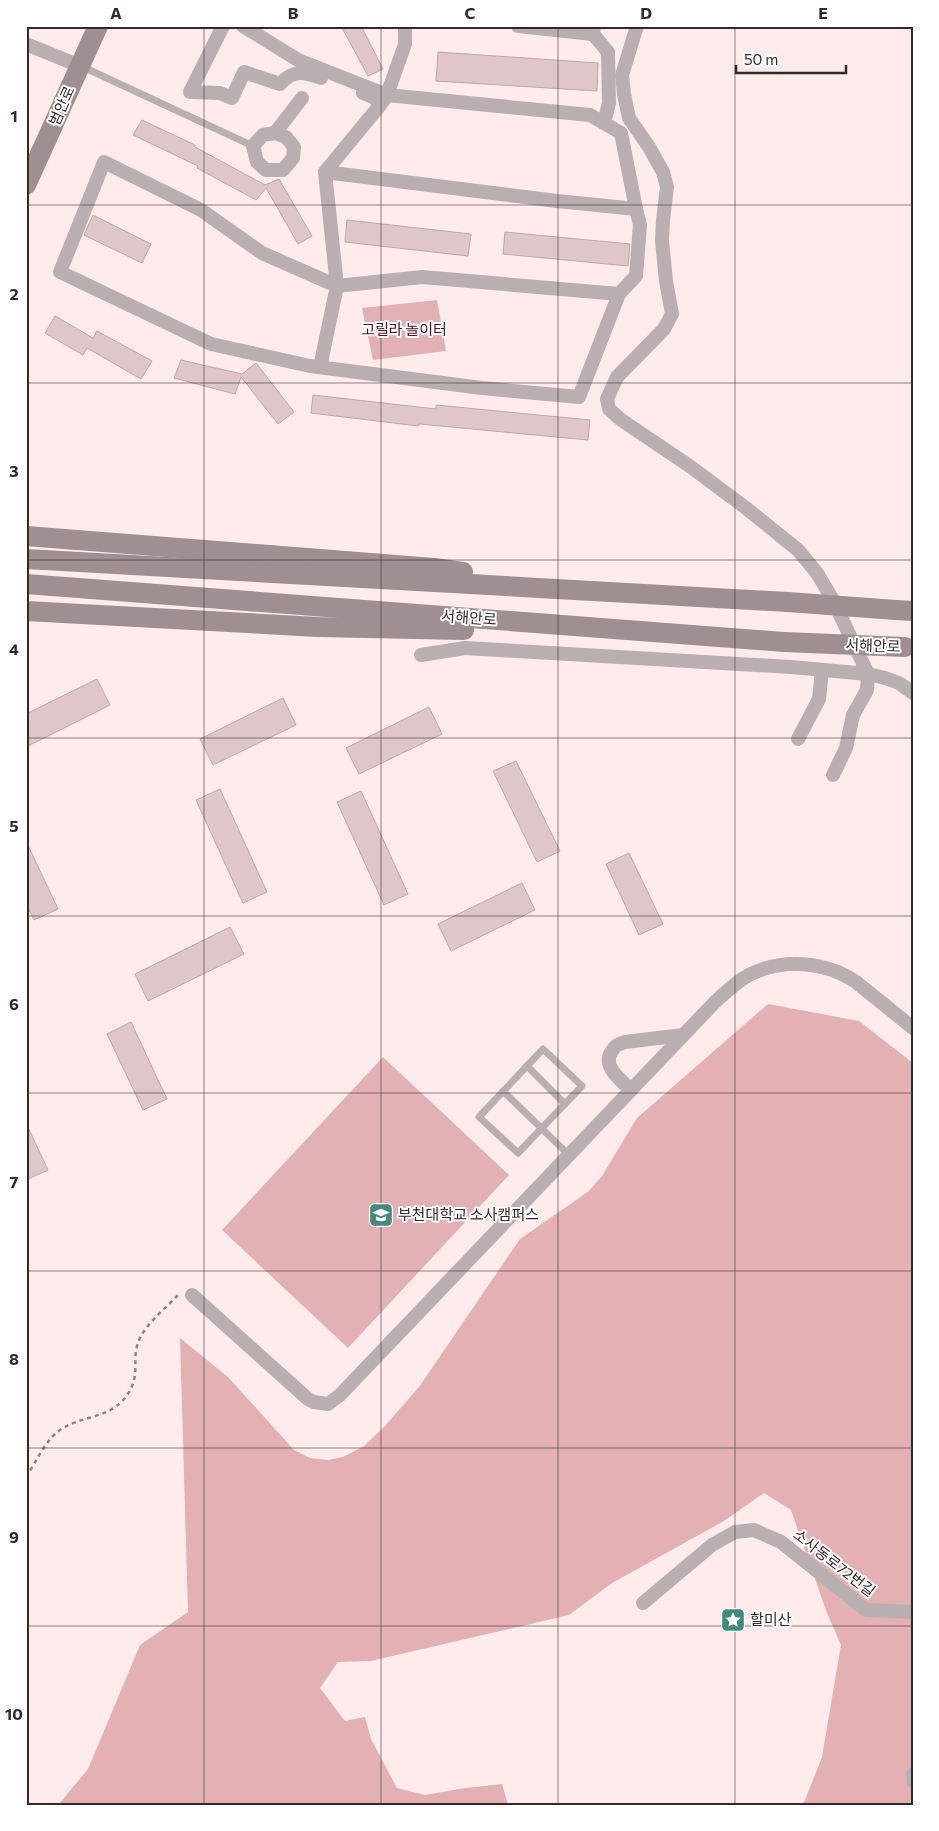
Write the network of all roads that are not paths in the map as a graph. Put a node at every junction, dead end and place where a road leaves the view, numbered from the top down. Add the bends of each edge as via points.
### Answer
1 (98, 26) edge
2 (223, 26) edge
3 (243, 26) edge
4 (405, 26) edge
5 (518, 26) edge
6 (637, 26) edge
7 (594, 30) edge
8 (26, 44) edge
9 (80, 66) junction
10 (302, 98) dead end
11 (384, 99) junction
12 (604, 123) junction
13 (274, 132) junction
14 (252, 146) junction
15 (325, 172) junction
16 (26, 185) edge
17 (636, 209) junction
18 (337, 286) junction
19 (620, 294) junction
20 (320, 367) junction
21 (26, 536) edge
22 (26, 559) edge
23 (26, 584) edge
24 (583, 591) junction
25 (904, 610) edge
26 (26, 611) edge
27 (581, 627) junction
28 (909, 647) edge
29 (421, 655) dead end
30 (822, 670) junction
31 (868, 674) junction
32 (913, 693) edge
33 (798, 739) dead end
34 (833, 775) dead end
35 (913, 1028) edge
36 (683, 1036) junction
37 (527, 1066) junction
38 (631, 1090) junction
39 (503, 1091) junction
40 (565, 1104) junction
41 (542, 1128) junction
42 (569, 1155) junction
43 (192, 1295) road end
44 (643, 1603) dead end
45 (913, 1612) edge
46 (913, 1774) edge
47 (913, 1781) edge

1 - 9 main road, 범안로
2 - 11 street via 190,92 220,93 232,98 244,72 280,84 288,76 304,72
3 - 11 street via 298,60
4 - 11 street via 405,44
5 - 7 street
6 - 31 street via 622,75 624,94 629,118 664,172 667,188 662,241 672,314 664,329 617,377 607,399 609,409 691,467 798,550 818,573
7 - 12 street via 608,52 609,103
8 - 9 street
9 - 14 lane
9 - 16 main road, 범안로
10 - 13 street
11 - 12 street via 590,115
11 - 15 street
12 - 17 street via 621,133
13 - 14 street via 263,135
13 - 14 street via 286,137 294,147 293,158 283,170 266,170 257,162
15 - 17 street
15 - 18 street
17 - 19 street via 640,225 636,276
18 - 19 street via 422,277
18 - 20 street
18 - 20 street via 262,253 201,210 104,162 60,272 211,344
19 - 20 street via 579,397
21 - 24 main road via 434,568
22 - 24 main road
23 - 27 main road, 서해안로
24 - 25 main road, bridge
26 - 27 main road via 318,628 474,630
27 - 28 main road, 서해안로, bridge via 784,642
29 - 30 street via 465,648
30 - 31 street
30 - 33 street via 819,699
31 - 32 street via 899,683
31 - 34 street via 867,690 853,715 846,748
35 - 36 street via 846,975 796,964 772,966 747,976 726,992
36 - 38 street
36 - 38 street via 625,1042 614,1048 609,1054 610,1067
37 - 39 lane
37 - 40 lane
37 - 40 lane via 543,1049 582,1086
38 - 42 street
39 - 41 lane
39 - 41 lane via 479,1117 518,1154
40 - 41 lane
41 - 42 lane
42 - 43 street via 328,1404 308,1399
44 - 45 street, 소사동로72번길 via 712,1545 735,1532 754,1530 781,1542 866,1610
46 - 47 street

